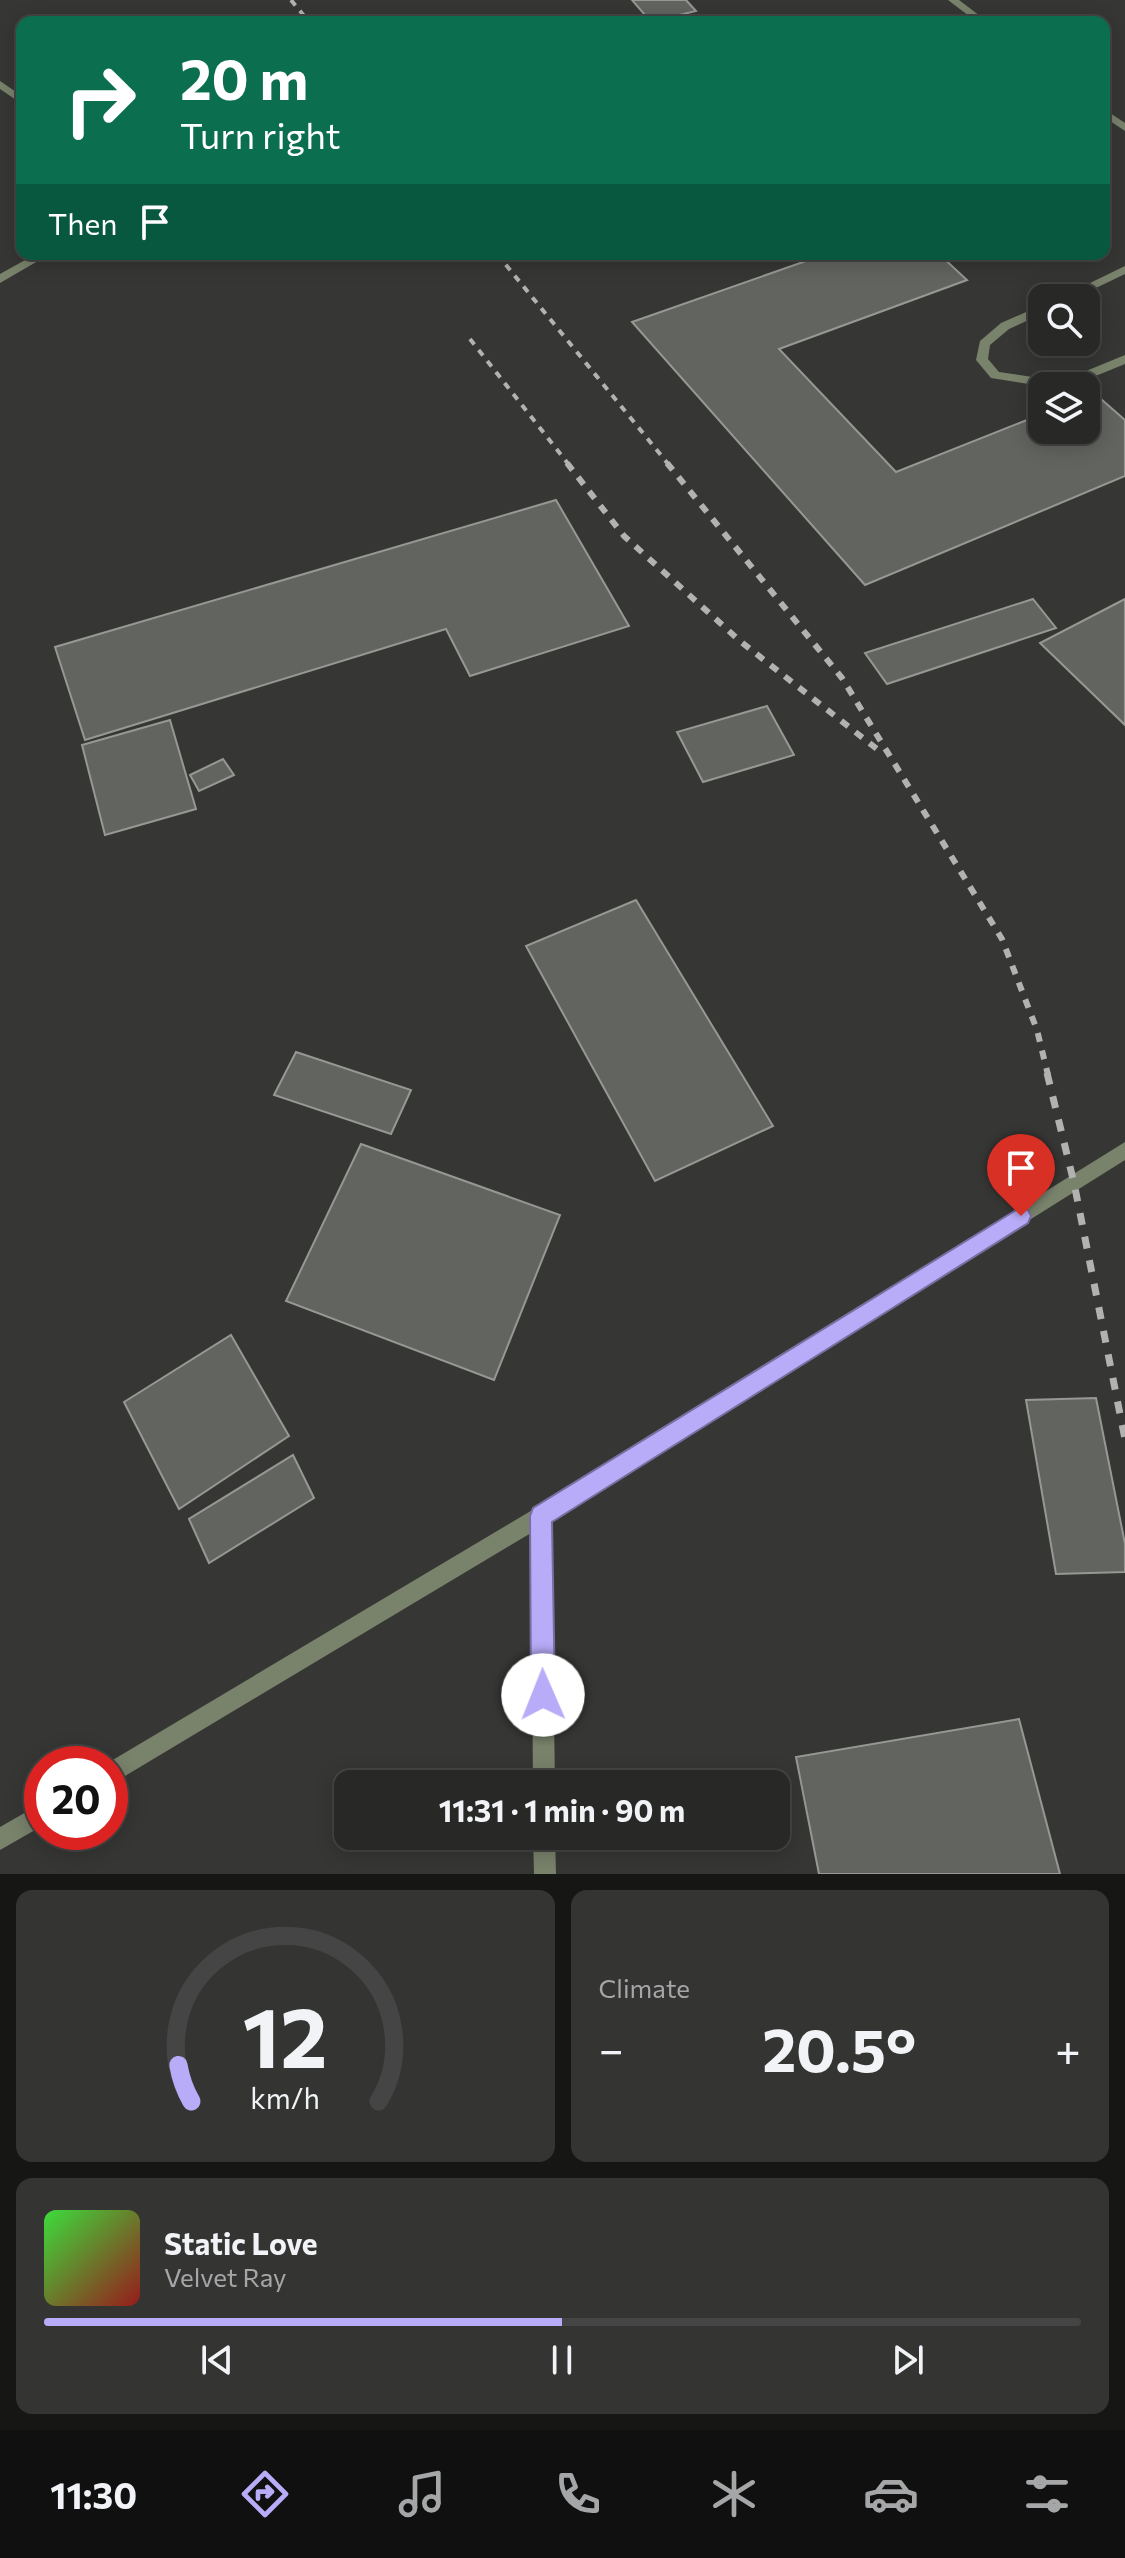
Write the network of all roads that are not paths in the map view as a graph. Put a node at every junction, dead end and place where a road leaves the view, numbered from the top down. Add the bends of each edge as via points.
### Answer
1 (953, 0) edge
2 (975, 16) edge
3 (0, 84) edge
4 (16, 96) edge
5 (33, 260) edge
6 (1125, 270) edge
7 (0, 279) edge
8 (1095, 284) edge
9 (1028, 315) edge
10 (1125, 359) edge
11 (1125, 1150) edge
12 (541, 1516) junction
13 (128, 1763) edge
14 (544, 1770) edge
15 (24, 1825) edge
16 (0, 1839) edge
17 (544, 1850) edge
18 (545, 1874) edge

1 - 2 lane
3 - 4 lane
5 - 7 lane
6 - 8 lane
9 - 10 lane via 984,344 982,360 995,375 1071,382
11 - 12 lane
12 - 13 lane
12 - 14 lane
15 - 16 lane
17 - 18 lane

